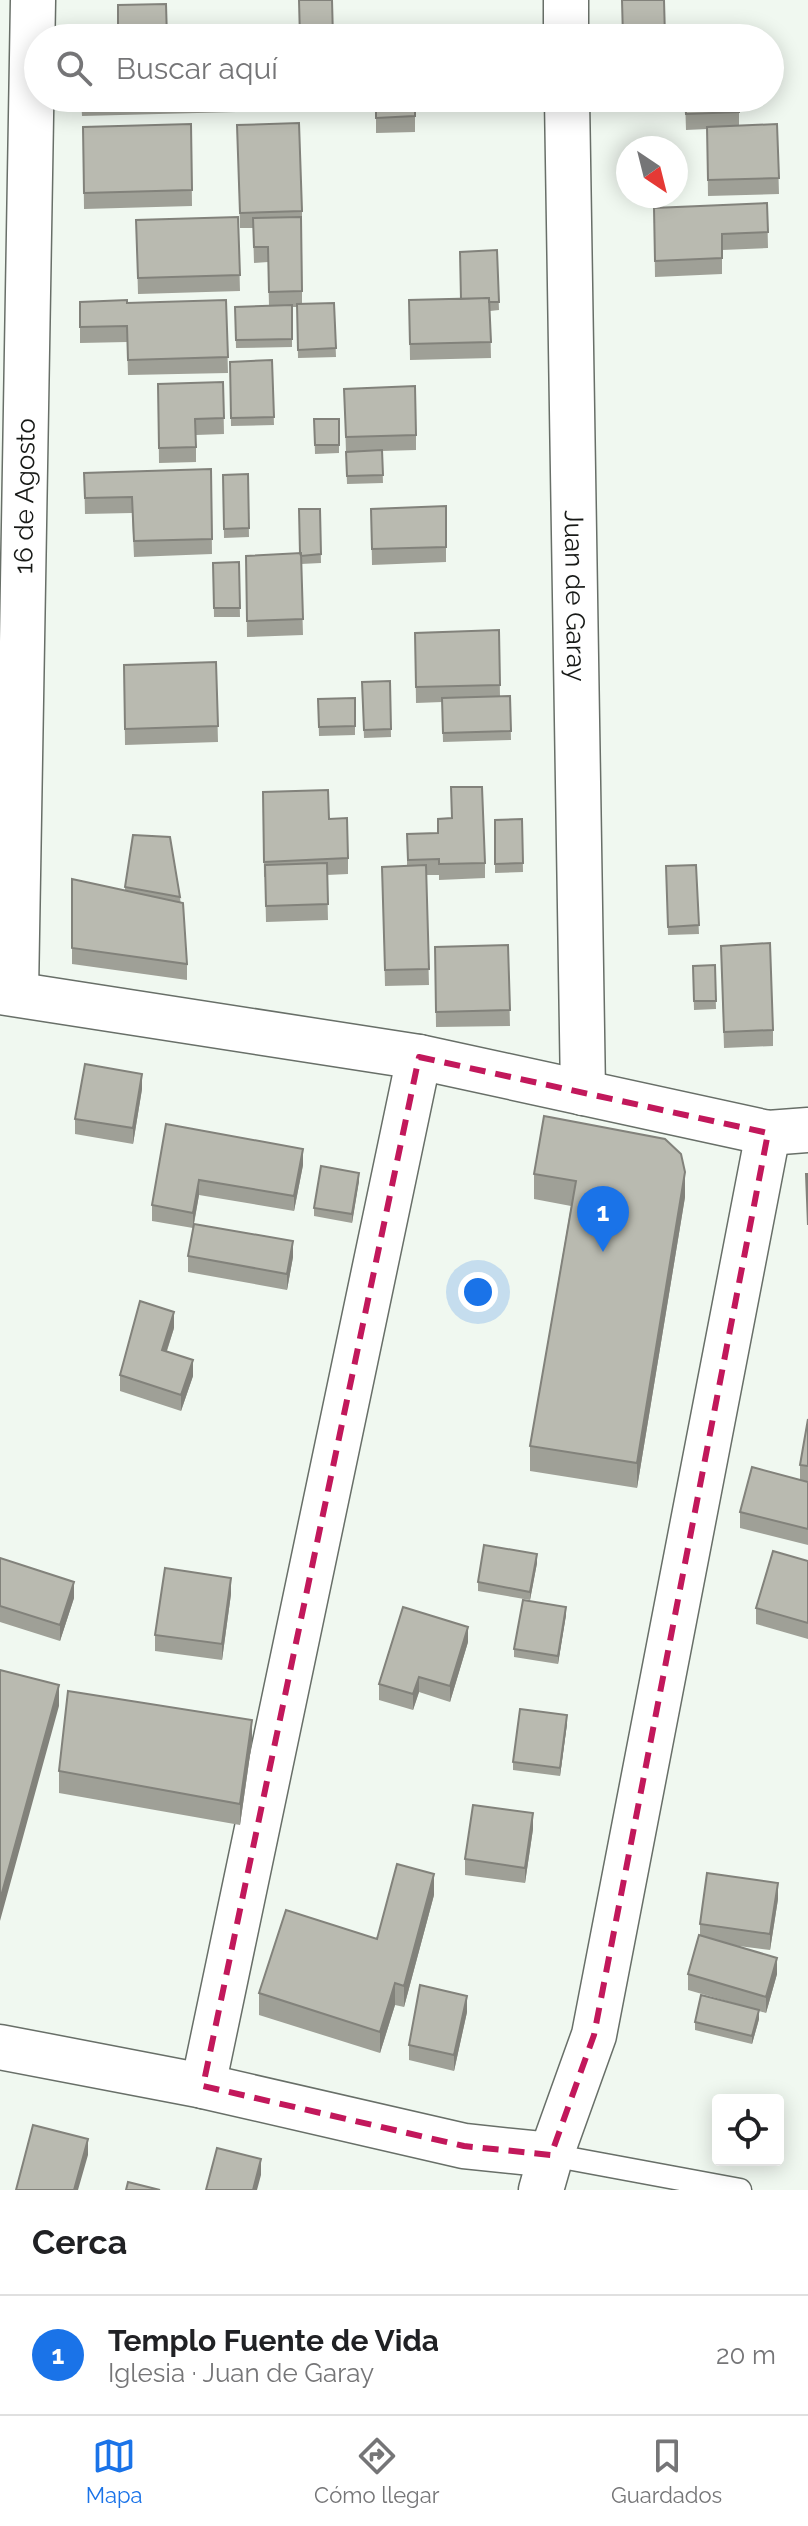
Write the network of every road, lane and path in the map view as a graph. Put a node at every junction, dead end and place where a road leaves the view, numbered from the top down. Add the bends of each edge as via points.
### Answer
1 (33, 0) edge
2 (566, 0) edge
3 (32, 24) edge
4 (566, 24) edge
5 (30, 112) edge
6 (567, 112) edge
7 (8, 992) edge
8 (419, 1057) junction
9 (583, 1093) junction
10 (788, 1132) edge
11 (0, 2047) edge
12 (203, 2086) junction
13 (546, 2172) edge
14 (740, 2190) edge

1 - 3 street, 16 de Agosto
2 - 4 street
5 - 7 street, 16 de Agosto
6 - 9 street, Juan de Garay
7 - 8 street
8 - 9 street
8 - 12 street
9 - 10 street
10 - 13 street via 594,2035
11 - 12 street
12 - 13 street via 464,2146
13 - 14 lane

